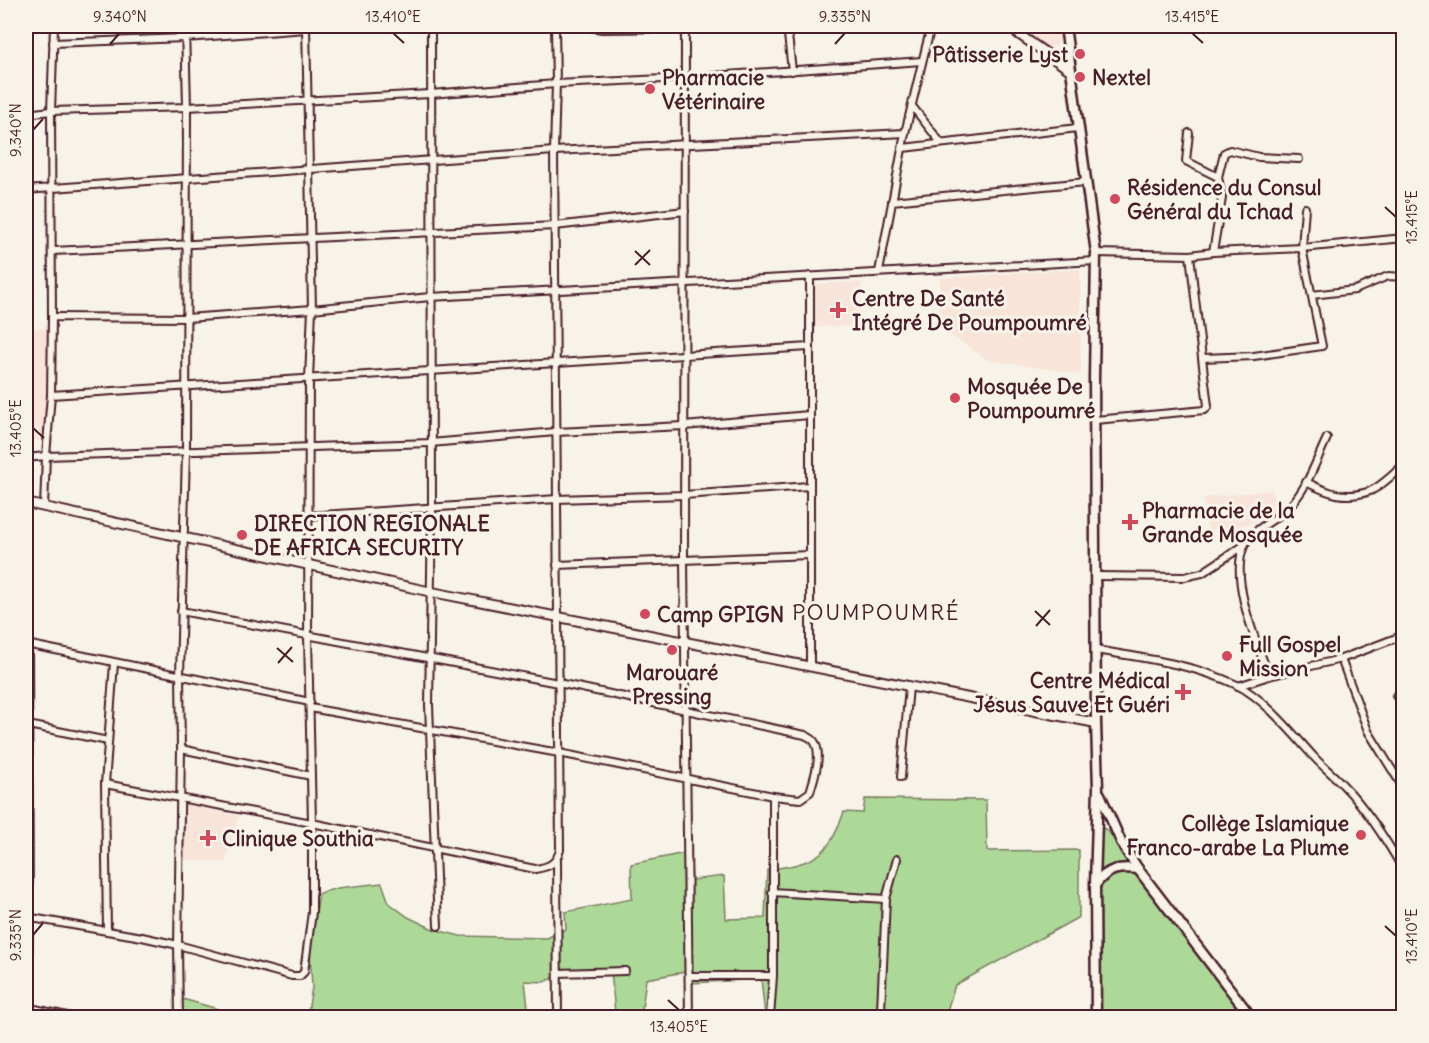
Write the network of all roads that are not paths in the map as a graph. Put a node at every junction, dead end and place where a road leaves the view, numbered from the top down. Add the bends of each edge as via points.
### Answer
1 (54, 26) edge
2 (185, 26) edge
3 (431, 26) edge
4 (555, 26) edge
5 (584, 26) edge
6 (787, 26) edge
7 (931, 26) edge
8 (1007, 26) edge
9 (1065, 26) edge
10 (306, 27) edge
11 (685, 27) edge
12 (185, 38) junction
13 (53, 44) junction
14 (922, 61) junction
15 (1070, 70) junction
16 (792, 71) junction
17 (686, 78) junction
18 (556, 84) junction
19 (430, 94) junction
20 (307, 100) junction
21 (912, 106) junction
22 (187, 107) junction
23 (51, 111) junction
24 (26, 114) edge
25 (1078, 128) junction
26 (905, 133) junction
27 (1189, 133) dead end
28 (941, 143) junction
29 (685, 145) junction
30 (903, 148) junction
31 (554, 151) junction
32 (1299, 159) dead end
33 (430, 160) junction
34 (308, 168) junction
35 (187, 177) junction
36 (1218, 177) junction
37 (1086, 182) junction
38 (51, 189) junction
39 (26, 190) edge
40 (892, 201) junction
41 (1305, 208) dead end
42 (685, 211) junction
43 (555, 226) junction
44 (430, 233) junction
45 (1404, 238) edge
46 (310, 239) junction
47 (186, 246) junction
48 (1302, 248) junction
49 (53, 251) junction
50 (1213, 252) junction
51 (1190, 255) junction
52 (1096, 257) junction
53 (879, 272) junction
54 (810, 276) junction
55 (1404, 277) edge
56 (685, 283) junction
57 (555, 290) junction
58 (1312, 295) junction
59 (430, 297) junction
60 (312, 309) junction
61 (52, 317) junction
62 (186, 318) junction
63 (809, 347) junction
64 (684, 355) junction
65 (1202, 358) junction
66 (556, 363) junction
67 (430, 371) junction
68 (309, 379) junction
69 (186, 387) junction
70 (51, 395) junction
71 (809, 416) junction
72 (1095, 420) junction
73 (684, 426) junction
74 (556, 432) junction
75 (1327, 438) dead end
76 (430, 443) junction
77 (309, 448) junction
78 (186, 452) junction
79 (46, 456) junction
80 (26, 458) edge
81 (1404, 465) edge
82 (1306, 482) junction
83 (809, 486) junction
84 (684, 495) junction
85 (557, 499) junction
86 (26, 503) edge
87 (45, 507) junction
88 (432, 508) junction
89 (308, 516) junction
90 (184, 538) junction
91 (1244, 546) junction
92 (809, 555) junction
93 (684, 559) junction
94 (557, 564) junction
95 (308, 567) junction
96 (1096, 576) junction
97 (432, 592) junction
98 (181, 611) junction
99 (558, 617) junction
100 (1404, 635) edge
101 (308, 636) junction
102 (684, 642) junction
103 (27, 644) edge
104 (1096, 650) junction
105 (430, 659) junction
106 (1341, 660) junction
107 (114, 663) junction
108 (810, 668) junction
109 (180, 675) junction
110 (1269, 676) junction
111 (558, 683) junction
112 (1238, 686) junction
113 (909, 687) junction
114 (1404, 690) edge
115 (1396, 696) dead end
116 (310, 705) junction
117 (686, 711) junction
118 (1096, 723) junction
119 (28, 725) junction
120 (430, 729) junction
121 (108, 741) junction
122 (181, 748) junction
123 (559, 753) junction
124 (311, 776) junction
125 (687, 777) junction
126 (901, 777) dead end
127 (105, 784) junction
128 (1098, 788) junction
129 (1404, 789) edge
130 (773, 796) junction
131 (179, 797) junction
132 (312, 823) junction
133 (435, 850) junction
134 (897, 859) dead end
135 (557, 860) junction
136 (1138, 869) junction
137 (1404, 871) edge
138 (1095, 884) junction
139 (772, 892) junction
140 (886, 899) junction
141 (27, 918) edge
142 (438, 926) dead end
143 (107, 931) junction
144 (178, 945) junction
145 (625, 971) dead end
146 (558, 973) junction
147 (689, 976) junction
148 (772, 976) junction
149 (26, 1008) edge
150 (27, 1017) edge
151 (76, 1017) edge
152 (179, 1017) edge
153 (558, 1017) edge
154 (690, 1017) edge
155 (770, 1017) edge
156 (879, 1017) edge
157 (1096, 1017) edge
158 (1252, 1017) edge

1 - 13 street
2 - 12 street
3 - 19 street
4 - 18 street
5 - 11 street
6 - 16 street
7 - 14 street
8 - 15 street
9 - 15 main road
10 - 12 street
10 - 20 street
11 - 17 street
12 - 13 street
12 - 22 street
13 - 23 street
14 - 16 street
14 - 21 street
15 - 25 main road
16 - 17 street
17 - 18 street
17 - 29 street
18 - 19 street
18 - 31 street
19 - 20 street
19 - 33 street
20 - 22 street
20 - 34 street
21 - 26 street
21 - 28 street
22 - 23 street
22 - 35 street
23 - 24 street
23 - 38 street
25 - 28 street
25 - 37 main road
26 - 29 street
26 - 30 street
27 - 36 street via 1186,161
28 - 30 street
29 - 31 street
29 - 42 street
30 - 40 street
31 - 33 street
31 - 43 street
32 - 36 street via 1259,157 1230,150 1222,156
33 - 34 street
33 - 44 street
34 - 35 street
34 - 46 street
35 - 38 street
35 - 47 street
36 - 50 street via 1222,198
37 - 40 street
37 - 52 main road
38 - 39 street
38 - 49 street
40 - 53 street
41 - 48 street
42 - 43 street
42 - 56 street
43 - 44 street
43 - 57 street
44 - 46 street
44 - 59 street
45 - 48 street
46 - 47 street
46 - 60 street
47 - 49 street
47 - 62 street
48 - 50 street
48 - 58 street
49 - 61 street
50 - 51 street
51 - 52 street
51 - 65 street
52 - 53 street
52 - 72 main road
53 - 54 street
54 - 56 street
54 - 63 street
55 - 58 street via 1388,276 1355,290
56 - 57 street
56 - 64 street
57 - 59 street
57 - 66 street
58 - 65 street via 1322,346 1254,356
59 - 60 street
59 - 67 street
60 - 62 street
60 - 68 street
61 - 62 street
61 - 70 street
62 - 69 street
63 - 64 street
63 - 71 street
64 - 66 street
64 - 73 street
65 - 72 street via 1208,406 1204,410
66 - 67 street
66 - 74 street
67 - 68 street
67 - 76 street
68 - 69 street
68 - 77 street
69 - 70 street
69 - 78 street
70 - 79 street
71 - 73 street
71 - 83 street
72 - 96 main road
73 - 74 street
73 - 84 street
74 - 76 street
74 - 85 street
75 - 82 street
76 - 77 street
76 - 88 street
77 - 78 street
77 - 89 street
78 - 79 street
78 - 90 street
79 - 80 street
79 - 87 street
81 - 82 street via 1371,491 1361,493 1330,494
82 - 91 street via 1290,507
83 - 84 street
83 - 92 street
84 - 85 street
84 - 93 street
85 - 88 street
85 - 94 street
86 - 87 street
87 - 90 street
88 - 89 street
88 - 97 street
89 - 95 street
90 - 95 street
90 - 98 street
91 - 96 street via 1202,573 1184,577
91 - 110 street via 1241,595
92 - 93 street
92 - 108 street
93 - 94 street
93 - 102 street
94 - 99 street
95 - 97 street
95 - 101 street
96 - 104 main road
97 - 99 street
97 - 105 street
98 - 101 street
98 - 109 street
99 - 102 street
99 - 111 street
100 - 106 street
101 - 105 street
101 - 116 street
102 - 108 street
102 - 117 street
103 - 107 street
103 - 119 street
104 - 112 street via 1176,663
104 - 118 main road
105 - 111 street
105 - 120 street
106 - 110 street
106 - 129 street via 1368,731
107 - 109 street
107 - 121 street
108 - 113 street
109 - 116 street
109 - 122 street
110 - 112 street
111 - 117 street
111 - 123 street
112 - 137 street via 1287,727 1344,785
113 - 118 street
113 - 126 street
114 - 115 street
116 - 120 street
116 - 124 street
117 - 125 street
117 - 130 street via 805,735 814,741 816,770 810,792 800,799
118 - 128 main road
119 - 121 street
119 - 141 street
120 - 123 street
120 - 133 street
121 - 127 street
122 - 124 street
122 - 131 street
123 - 125 street
123 - 135 street
124 - 132 street
125 - 130 street
125 - 147 street
127 - 131 street
127 - 143 street
128 - 136 main road via 1122,844
128 - 138 main road
130 - 139 street
131 - 132 street
131 - 144 street
132 - 133 street
132 - 144 street via 312,912 304,972 300,976
133 - 135 street via 535,869 548,867
133 - 142 street
134 - 140 street
135 - 146 street
136 - 138 main road via 1108,871
136 - 158 main road
138 - 157 main road
139 - 140 street
139 - 148 street
140 - 156 street
141 - 143 street
141 - 149 street
143 - 144 street
144 - 152 street
145 - 146 street
146 - 153 street
147 - 148 street
147 - 154 street
148 - 155 street
149 - 150 street
149 - 151 street

